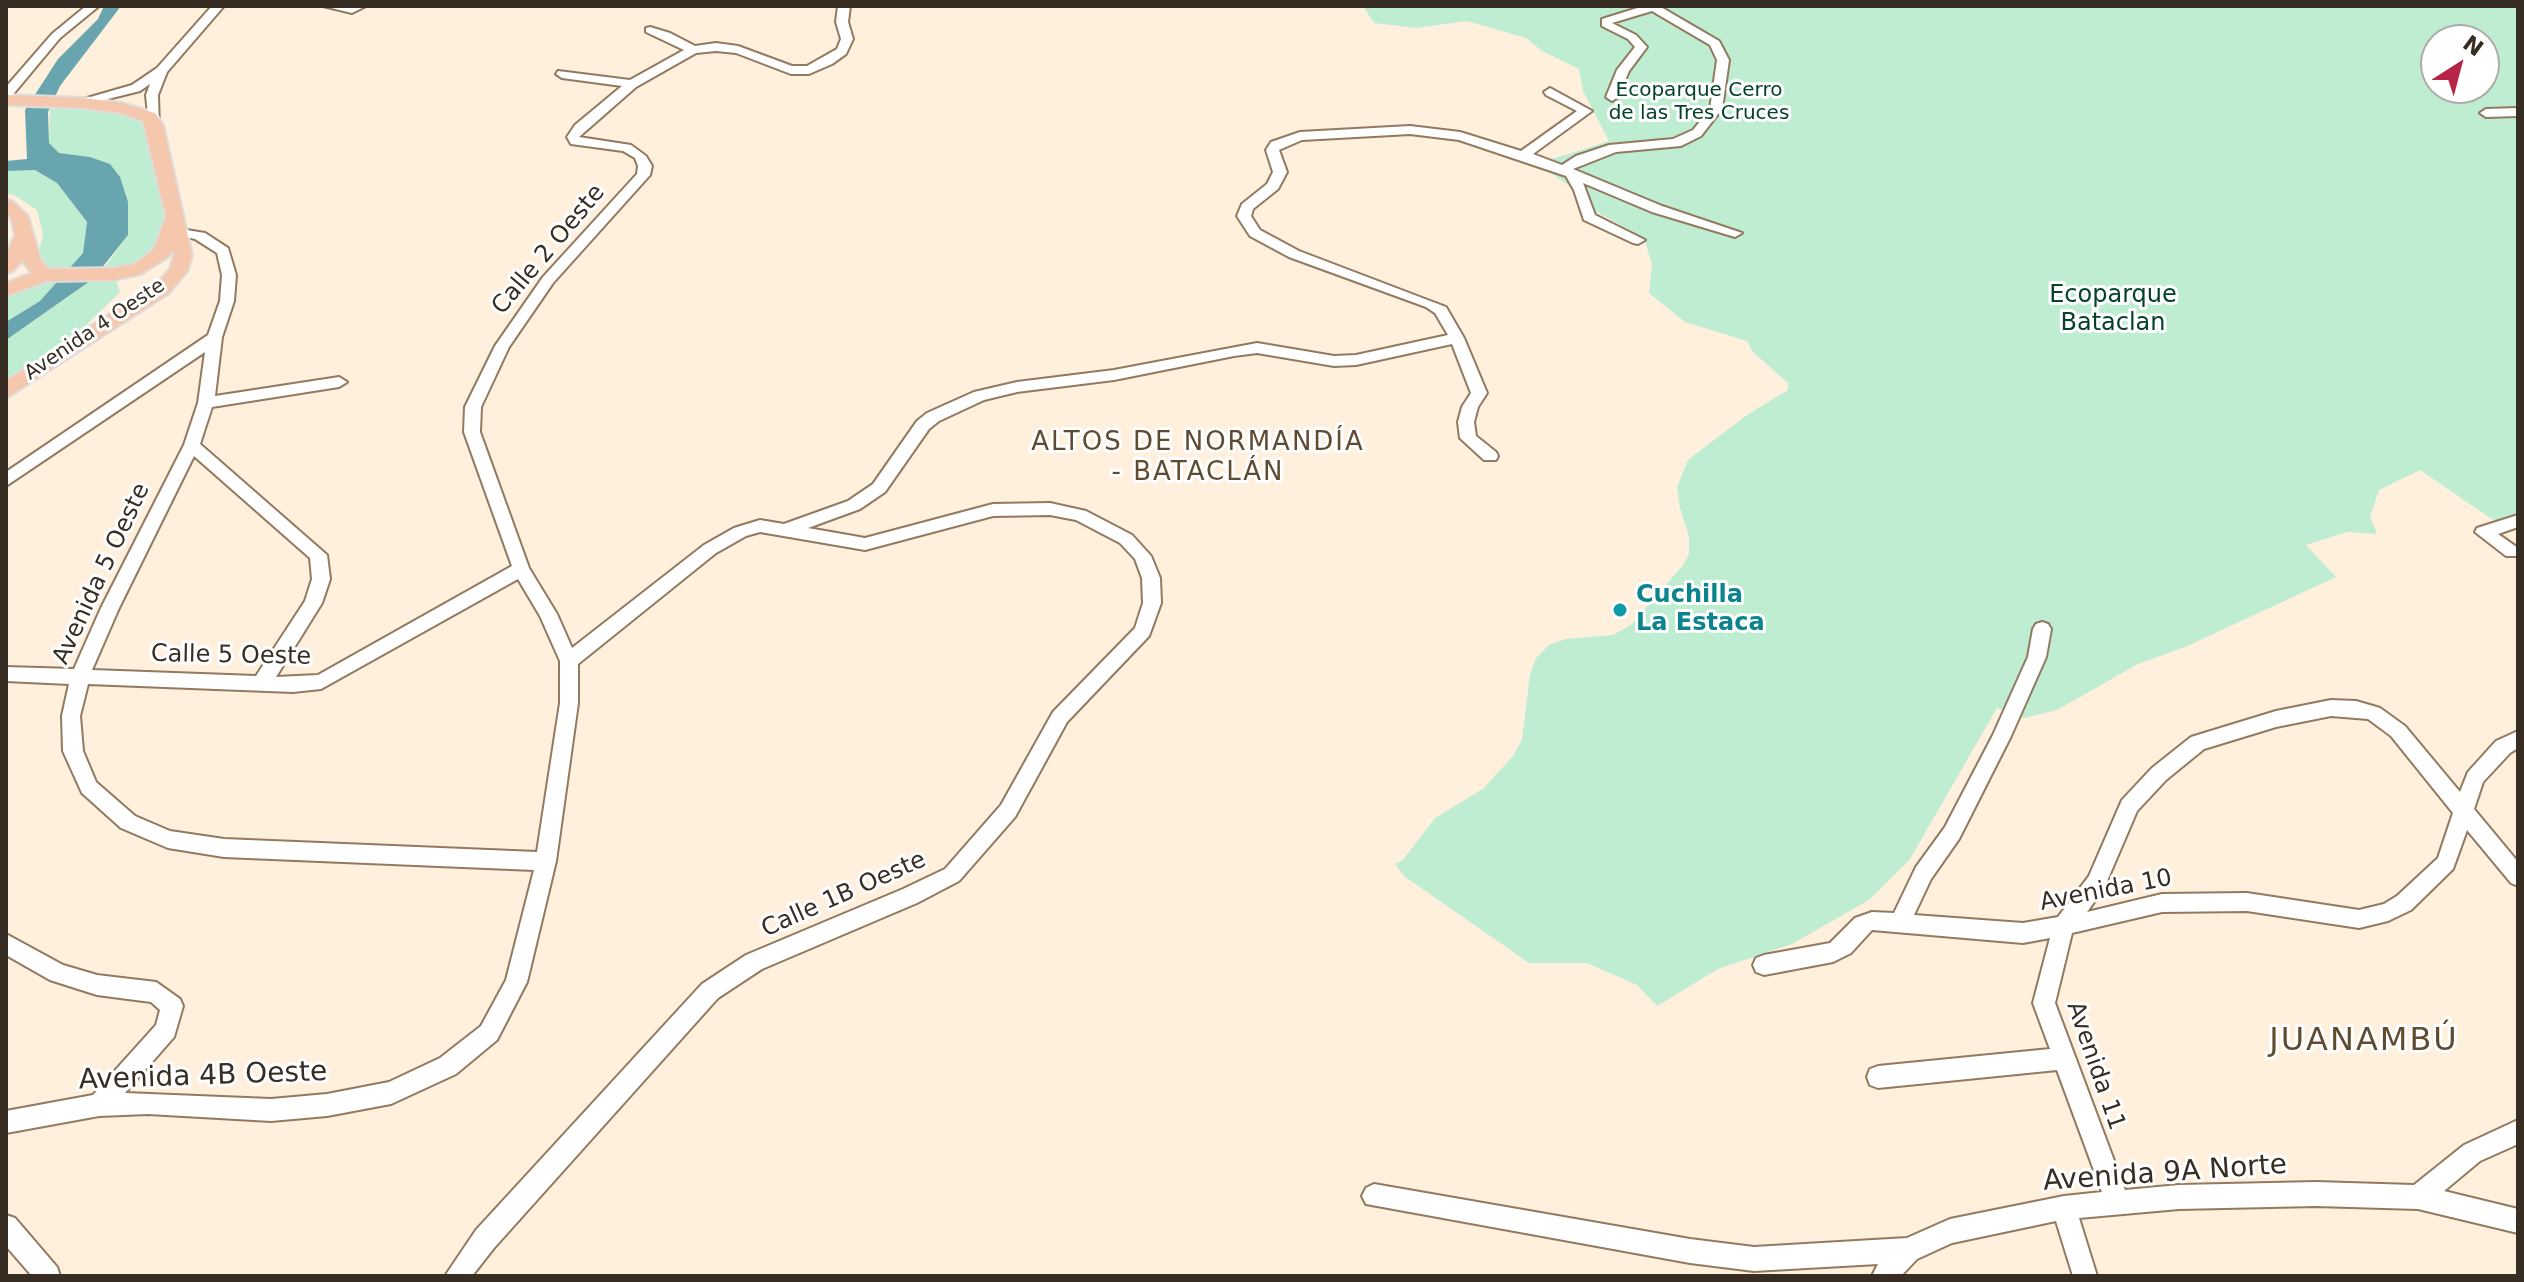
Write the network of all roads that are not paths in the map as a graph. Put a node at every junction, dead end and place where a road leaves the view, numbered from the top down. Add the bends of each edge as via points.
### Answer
1 (93, 6) edge
2 (218, 6) edge
3 (329, 6) edge
4 (360, 6) edge
5 (844, 6) edge
6 (1652, 7) edge
7 (650, 30) dead end
8 (693, 50) junction
9 (161, 71) junction
10 (562, 74) dead end
11 (632, 84) junction
12 (1550, 92) dead end
13 (1612, 97) dead end
14 (10, 98) edge
15 (78, 103) junction
16 (2518, 112) edge
17 (2486, 113) dead end
18 (155, 125) junction
19 (1523, 155) junction
20 (1566, 172) junction
21 (6, 205) edge
22 (176, 222) junction
23 (25, 233) junction
24 (1735, 233) dead end
25 (1638, 240) dead end
26 (6, 267) edge
27 (51, 274) junction
28 (110, 274) junction
29 (6, 290) edge
30 (215, 337) junction
31 (1457, 338) junction
32 (82, 341) junction
33 (339, 382) dead end
34 (6, 391) edge
35 (206, 403) junction
36 (192, 445) junction
37 (1490, 456) dead end
38 (6, 480) edge
39 (2518, 521) edge
40 (787, 529) junction
41 (2512, 552) dead end
42 (521, 569) junction
43 (2042, 629) dead end
44 (569, 661) junction
45 (6, 674) edge
46 (80, 677) junction
47 (262, 683) junction
48 (2518, 739) edge
49 (2464, 814) junction
50 (546, 861) junction
51 (2518, 877) edge
52 (1901, 921) junction
53 (2064, 926) junction
54 (6, 944) edge
55 (1764, 965) dead end
56 (2063, 1059) junction
57 (1878, 1077) dead end
58 (99, 1105) junction
59 (6, 1122) edge
60 (2518, 1132) edge
61 (1374, 1196) dead end
62 (2418, 1197) junction
63 (2117, 1202) junction
64 (2064, 1208) junction
65 (2518, 1221) edge
66 (6, 1227) edge
67 (1908, 1250) junction
68 (48, 1276) edge
69 (457, 1276) edge
70 (1884, 1276) edge
71 (2085, 1276) edge

1 - 14 street via 56,36
2 - 9 street
3 - 4 street
5 - 8 street via 847,39 842,51 809,70 791,70 738,50
6 - 13 street via 1606,22 1641,47 1623,70
6 - 20 street via 1715,43 1723,60 1716,109 1697,133 1676,143 1614,148 1581,159
7 - 8 street
8 - 11 street, Calle 2 Oeste
9 - 15 street via 136,88
9 - 18 street, Avenida 4 Oeste via 152,95
10 - 11 street
11 - 42 street, Calle 2 Oeste via 573,137 580,143 626,148 640,156 643,175 548,280 502,346 473,407 472,432 480,459
12 - 19 street via 1586,111
14 - 15 main road
15 - 18 main road via 122,108 149,117
16 - 17 street
18 - 22 main road, Avenida 4 Oeste
19 - 20 street
19 - 31 street via 1428,130 1292,137 1272,150 1280,172 1273,186 1247,207 1244,216 1255,233 1271,243 1431,304 1441,310
20 - 24 street
20 - 25 street via 1581,190 1589,217
21 - 23 main road via 19,216
22 - 28 main road via 158,258 129,272
22 - 30 street, Avenida 5 Oeste via 223,251 228,288
22 - 32 main road, Avenida 4 Oeste via 183,255 179,270 162,289
23 - 26 main road
23 - 27 main road via 32,263
27 - 28 main road
27 - 29 main road
28 - 32 main road via 127,284 126,291
30 - 35 street, Avenida 5 Oeste
30 - 38 street
31 - 37 street via 1479,393 1466,422 1468,438
31 - 40 street via 1356,360 1257,348 979,396 923,425 879,488 854,505
32 - 34 main road, Avenida 4 Oeste
33 - 35 street
35 - 36 street, Avenida 5 Oeste
36 - 46 street, Avenida 5 Oeste
36 - 47 street via 318,555 321,579 313,603
39 - 41 street via 2483,532
40 - 44 street via 760,526 710,549
40 - 69 street, Calle 1B Oeste via 865,544 993,510 1050,509 1080,515 1126,539 1142,556 1151,578 1152,603 1143,631 1060,717 1008,811 952,875 754,962 710,991
42 - 44 street, Calle 2 Oeste
42 - 47 street, Calle 5 Oeste via 321,682
43 - 52 street via 2037,657 2002,736
44 - 50 street, Calle 2 Oeste via 569,703
45 - 46 street, Calle 5 Oeste
46 - 47 street, Calle 5 Oeste
46 - 50 street, Avenida 5 Oeste via 71,716 73,751 89,787 128,822 168,839 224,848
48 - 49 street, Avenida 10 via 2503,747 2475,778
49 - 51 street
49 - 53 street, Avenida 10 via 2446,863 2388,912 2359,919 2247,902 2162,903
49 - 53 street, Avenida 11 via 2398,731 2373,713 2331,708 2276,719 2198,743 2159,774 2129,806 2097,882
50 - 58 street, Avenida 4B Oeste via 516,982 489,1033 448,1066 391,1093 327,1105 271,1110
52 - 53 street, Avenida 10 via 2023,933
52 - 55 street, Avenida 10 via 1872,921 1833,952
53 - 56 street, Avenida 11 via 2044,1003
54 - 58 street via 58,973 97,985 156,992 172,1006 166,1030
56 - 57 street
56 - 63 street, Avenida 11
58 - 59 street, Avenida 4B Oeste
60 - 62 street via 2472,1153
61 - 67 street, Avenida 9A Norte via 1754,1259
62 - 63 street, Avenida 9A Norte via 2252,1194
62 - 65 street, Avenida 9A Norte
63 - 64 street, Avenida 9A Norte
64 - 67 street, Avenida 9A Norte via 1950,1231
64 - 71 street
66 - 68 street
67 - 70 street

